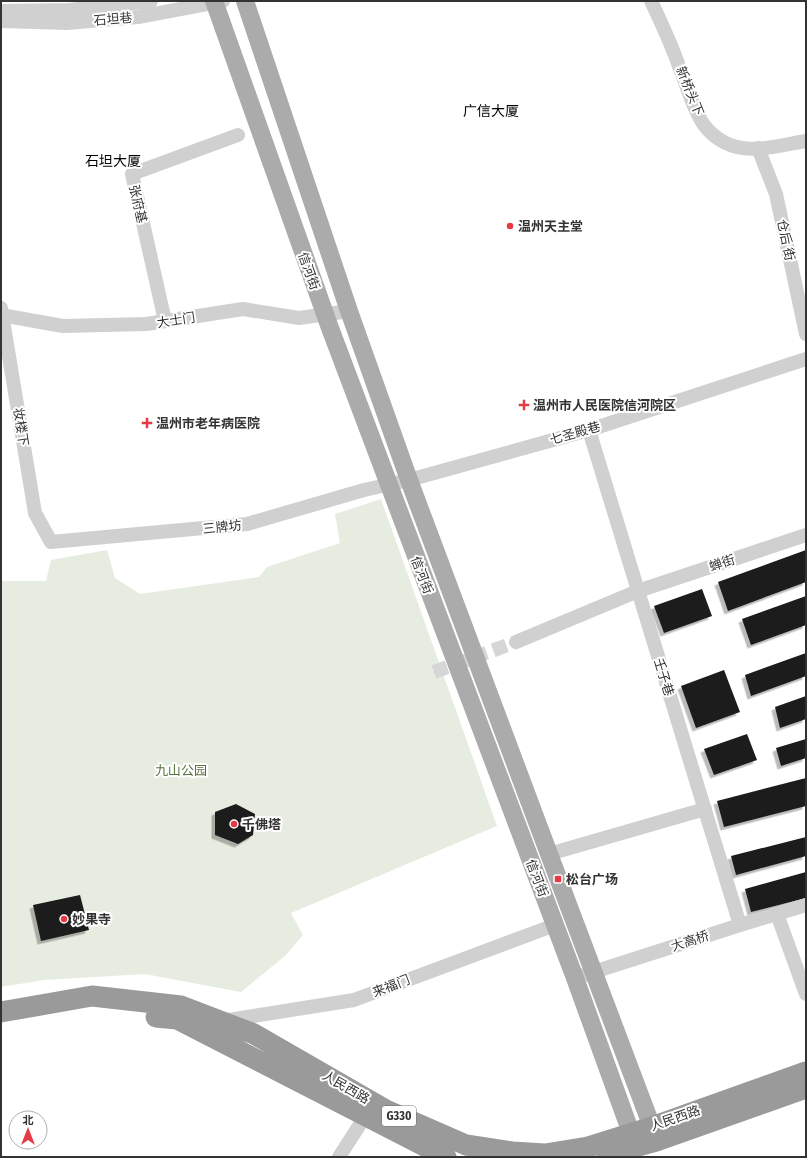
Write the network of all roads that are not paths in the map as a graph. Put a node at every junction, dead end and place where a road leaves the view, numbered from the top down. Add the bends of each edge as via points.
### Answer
1 (151, 1) edge
2 (245, 1) edge
3 (651, 1) edge
4 (217, 2) edge
5 (1, 11) edge
6 (1, 21) edge
7 (238, 135) dead end
8 (806, 141) edge
9 (758, 148) junction
10 (349, 310) junction
11 (1, 313) edge
12 (325, 314) junction
13 (165, 321) junction
14 (806, 334) edge
15 (806, 359) edge
16 (589, 430) junction
17 (409, 480) junction
18 (388, 485) junction
19 (806, 535) edge
20 (51, 542) joint
21 (638, 591) junction
22 (516, 642) tunnel mouth
23 (705, 809) junction
24 (548, 854) junction
25 (806, 905) edge
26 (777, 914) junction
27 (740, 924) junction
28 (555, 925) junction
29 (594, 972) junction
30 (576, 978) junction
31 (806, 994) edge
32 (1, 1012) edge
33 (220, 1021) junction
34 (1, 1026) edge
35 (806, 1072) edge
36 (806, 1088) edge
37 (366, 1115) junction
38 (654, 1134) junction
39 (632, 1140) junction
40 (462, 1151) edge
41 (340, 1157) edge
42 (446, 1157) edge
43 (608, 1157) edge

1 - 5 street via 69,10
2 - 10 main road, 信河街
3 - 9 street, 新桥头下 via 697,113 704,124 714,136 728,144
4 - 6 street, 石坦巷 via 138,17 67,24
4 - 12 main road, 信河街
7 - 13 street, 张府基 via 132,174
8 - 9 street, 新桥头下
9 - 14 street, 仓后 街 via 776,194
10 - 12 street, 大士门
10 - 17 main road, 信河街
11 - 13 street, 大士门 via 63,326 146,324
11 - 20 street, 妆楼下 via 35,513
12 - 13 street, 大士门 via 300,318 243,309
12 - 18 main road, 信河街
15 - 16 street, 七圣殿巷
16 - 17 street, 七圣殿巷
16 - 21 street, 壬子巷
17 - 18 street, 七圣殿巷
17 - 24 main road, 信河街
18 - 20 street, 三牌坊 via 247,524
18 - 28 main road, 信河街
19 - 21 street, 蝉街
21 - 22 street, 蝉街
21 - 23 street, 壬子巷
23 - 24 street
23 - 27 street, 壬子巷
24 - 29 main road, 信河街
25 - 26 street, 大高桥
26 - 27 street, 大高桥
26 - 31 street
27 - 29 street, 大高桥
28 - 30 main road, 信河街
28 - 33 street, 来福门 via 354,1000
29 - 30 street, 大高桥
29 - 38 main road, 信河街
30 - 39 main road, 信河街
32 - 33 highway, 人民西路 / G330 via 92,996 181,1006
33 - 40 highway, 人民西路 / G330 via 254,1034
34 - 37 highway, 人民西路 / G330 via 93,1010 177,1019
35 - 38 highway, 人民西路 / G330
36 - 38 highway, 人民西路 / G330
37 - 41 street
37 - 42 highway, 人民西路 / G330
38 - 39 highway, 人民西路 / G330
39 - 40 highway, 人民西路 / G330 via 545,1154
39 - 43 highway, 人民西路 / G330

